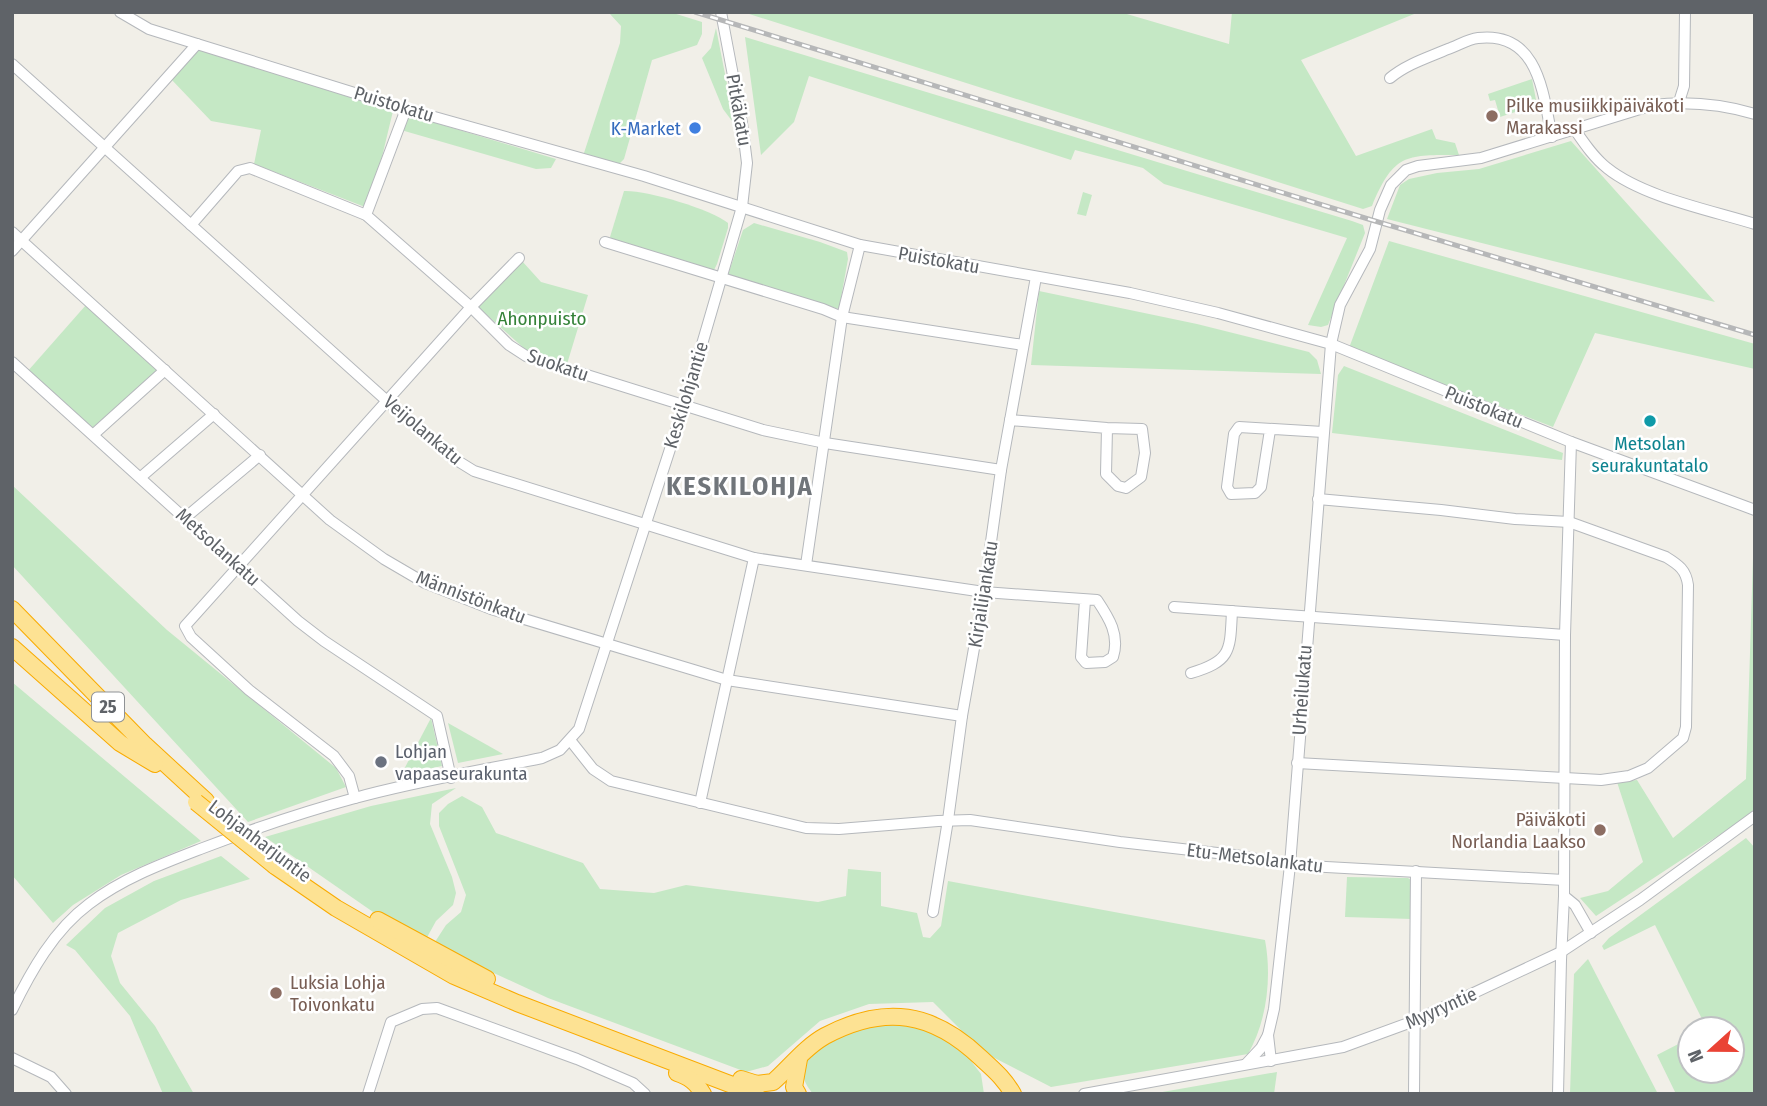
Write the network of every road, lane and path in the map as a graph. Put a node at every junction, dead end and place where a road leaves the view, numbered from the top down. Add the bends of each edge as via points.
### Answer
1 (120, 12) edge
2 (721, 12) edge
3 (1685, 12) edge
4 (197, 44) junction
5 (12, 64) edge
6 (1390, 78) dead end
7 (1679, 102) junction
8 (406, 109) junction
9 (1755, 114) edge
10 (1575, 130) junction
11 (1552, 137) junction
12 (103, 148) junction
13 (742, 207) junction
14 (366, 215) junction
15 (1755, 224) edge
16 (191, 225) junction
17 (12, 232) edge
18 (22, 241) junction
19 (605, 242) dead end
20 (860, 245) junction
21 (12, 251) edge
22 (519, 258) dead end
23 (1035, 277) junction
24 (720, 279) junction
25 (471, 307) junction
26 (842, 317) junction
27 (1331, 344) junction
28 (1023, 345) junction
29 (12, 362) edge
30 (165, 370) junction
31 (387, 401) junction
32 (684, 406) junction
33 (214, 414) junction
34 (1010, 419) junction
35 (1107, 428) junction
36 (1270, 430) junction
37 (1323, 432) junction
38 (94, 434) junction
39 (1572, 442) junction
40 (825, 443) junction
41 (260, 455) junction
42 (1001, 470) junction
43 (141, 477) junction
44 (303, 493) junction
45 (1318, 499) junction
46 (1755, 510) edge
47 (185, 518) junction
48 (1569, 522) junction
49 (644, 525) junction
50 (754, 558) junction
51 (806, 565) junction
52 (238, 566) junction
53 (984, 592) junction
54 (1084, 600) junction
55 (1174, 607) dead end
56 (12, 609) edge
57 (1232, 611) junction
58 (1308, 618) junction
59 (12, 624) edge
60 (1564, 635) junction
61 (608, 643) junction
62 (12, 647) edge
63 (1191, 673) dead end
64 (727, 680) junction
65 (962, 716) junction
66 (570, 740) junction
67 (155, 764) junction
68 (1297, 764) junction
69 (451, 778) junction
70 (1563, 779) junction
71 (355, 798) junction
72 (201, 802) junction
73 (701, 803) junction
74 (1755, 816) edge
75 (948, 820) junction
76 (1290, 865) junction
77 (1416, 871) junction
78 (1564, 880) junction
79 (1564, 896) junction
80 (933, 912) dead end
81 (1591, 933) junction
82 (1561, 952) junction
83 (12, 1010) edge
84 (1414, 1021) junction
85 (1268, 1035) junction
86 (634, 1047) junction
87 (12, 1058) edge
88 (799, 1059) junction
89 (1271, 1061) junction
90 (986, 1063) junction
91 (1246, 1064) junction
92 (714, 1078) junction
93 (66, 1094) edge
94 (368, 1094) edge
95 (645, 1094) edge
96 (703, 1094) edge
97 (756, 1094) edge
98 (798, 1094) edge
99 (999, 1094) edge
100 (1013, 1094) edge
101 (1084, 1094) edge
102 (1414, 1094) edge
103 (1558, 1094) edge

1 - 4 street, Puistokatu via 149,29
2 - 13 street, Pitkäkatu via 743,123 747,163
3 - 7 street via 1684,86
4 - 8 street, Puistokatu
4 - 12 street
5 - 12 street, Veijolankatu
6 - 11 street via 1403,68 1476,38 1499,38 1532,61
7 - 9 street, Urheilukatu
7 - 10 street, Urheilukatu via 1635,110
8 - 13 street, Puistokatu
8 - 14 street
10 - 11 street, Urheilukatu
10 - 15 street via 1605,167 1623,179
11 - 27 street, Urheilukatu via 1476,159 1418,166 1397,178 1380,210 1370,249 1340,305
12 - 16 street, Veijolankatu
12 - 18 street
13 - 20 street, Puistokatu
13 - 24 street, Keskilohjantie
14 - 16 street, Suokatu via 250,168 237,171
14 - 25 street, Suokatu
16 - 31 street, Veijolankatu
17 - 18 street, Männistönkatu
18 - 21 street
18 - 30 street, Männistönkatu
19 - 24 street
20 - 23 street, Puistokatu
20 - 26 street
22 - 25 street
23 - 27 street, Puistokatu via 1130,293
23 - 28 street, Kirjailijankatu
24 - 26 street
24 - 32 street, Keskilohjantie
25 - 31 street
25 - 32 street, Suokatu via 526,356
26 - 28 street
26 - 40 street
27 - 37 street, Urheilukatu
27 - 39 street, Puistokatu
28 - 34 street, Kirjailijankatu
29 - 38 street, Metsolankatu
30 - 33 street, Männistönkatu
30 - 38 street
31 - 44 street
31 - 49 street, Veijolankatu via 474,471
32 - 40 street, Suokatu
32 - 49 street, Keskilohjantie
33 - 41 street, Männistönkatu
33 - 43 street
34 - 35 street
34 - 42 street, Kirjailijankatu
35 - 35 street via 1142,429 1141,477 1126,488 1106,474
36 - 36 street via 1239,427 1234,433 1227,487 1231,494 1255,493 1261,487
36 - 37 street
37 - 45 street, Urheilukatu
38 - 43 street, Metsolankatu
39 - 46 street, Puistokatu
39 - 48 street
40 - 42 street, Suokatu
40 - 51 street
41 - 44 street, Männistönkatu
41 - 47 street
42 - 53 street, Kirjailijankatu
43 - 47 street, Metsolankatu
44 - 52 street
44 - 61 street, Männistönkatu via 354,538 425,583 491,609
45 - 48 street
45 - 58 street, Urheilukatu
47 - 52 street, Metsolankatu
48 - 60 street
48 - 70 street via 1667,557 1686,573 1686,714 1683,738 1648,768 1601,780
49 - 50 street, Veijolankatu
49 - 61 street, Keskilohjantie
50 - 51 street, Veijolankatu
50 - 64 street
51 - 53 street, Veijolankatu
52 - 69 street, Metsolankatu via 324,641 437,716
52 - 71 street via 185,626 191,638 334,756 349,776
53 - 54 street, Veijolankatu
53 - 65 street, Kirjailijankatu
54 - 54 street via 1097,600 1116,638 1112,657 1105,662 1086,663 1081,657
55 - 57 street
56 - 72 highway, Lohjanharjuntie / 25
57 - 58 street
57 - 63 street via 1226,655
58 - 60 street
58 - 68 street, Urheilukatu
59 - 67 highway, Lohjanharjuntie / 25
60 - 70 street
61 - 64 street, Männistönkatu
61 - 66 street, Keskilohjantie via 587,711
62 - 67 highway via 120,743
64 - 65 street, Männistönkatu
64 - 73 street
65 - 75 street, Kirjailijankatu
66 - 69 street via 541,758
66 - 73 street via 593,769 611,781
67 - 72 highway, Lohjanharjuntie / 25
68 - 70 street
68 - 76 street, Urheilukatu
69 - 71 street
70 - 78 street
71 - 83 street via 177,858 106,892 69,922 48,947
72 - 86 highway, Lohjanharjuntie / 25, bridge via 336,908 427,962
73 - 75 street via 806,828
74 - 81 street, Myyryntie
75 - 76 street, Etu-Metsolankatu
75 - 80 street, Kirjailijankatu
76 - 77 street, Etu-Metsolankatu
76 - 85 street, Urheilukatu
77 - 78 street, Etu-Metsolankatu
77 - 84 street
78 - 79 street
79 - 81 street via 1575,905
79 - 82 street
81 - 82 street, Myyryntie
82 - 84 street, Myyryntie
82 - 103 street
84 - 89 street, Myyryntie via 1343,1047
84 - 102 street
85 - 89 street, Urheilukatu
85 - 91 street, Urheilukatu
86 - 92 highway, Lohjanharjuntie / 25
86 - 96 highway via 647,1061 689,1077
87 - 93 street via 51,1077
88 - 90 highway via 812,1045 843,1028 900,1016 937,1024
88 - 92 highway via 773,1082
88 - 98 highway via 794,1087
89 - 91 street, Myyryntie
90 - 99 highway
90 - 100 highway
91 - 101 street, Myyryntie
92 - 97 highway, Lohjanharjuntie / 25
94 - 95 street via 391,1022 422,1009 438,1008 588,1064 633,1083

